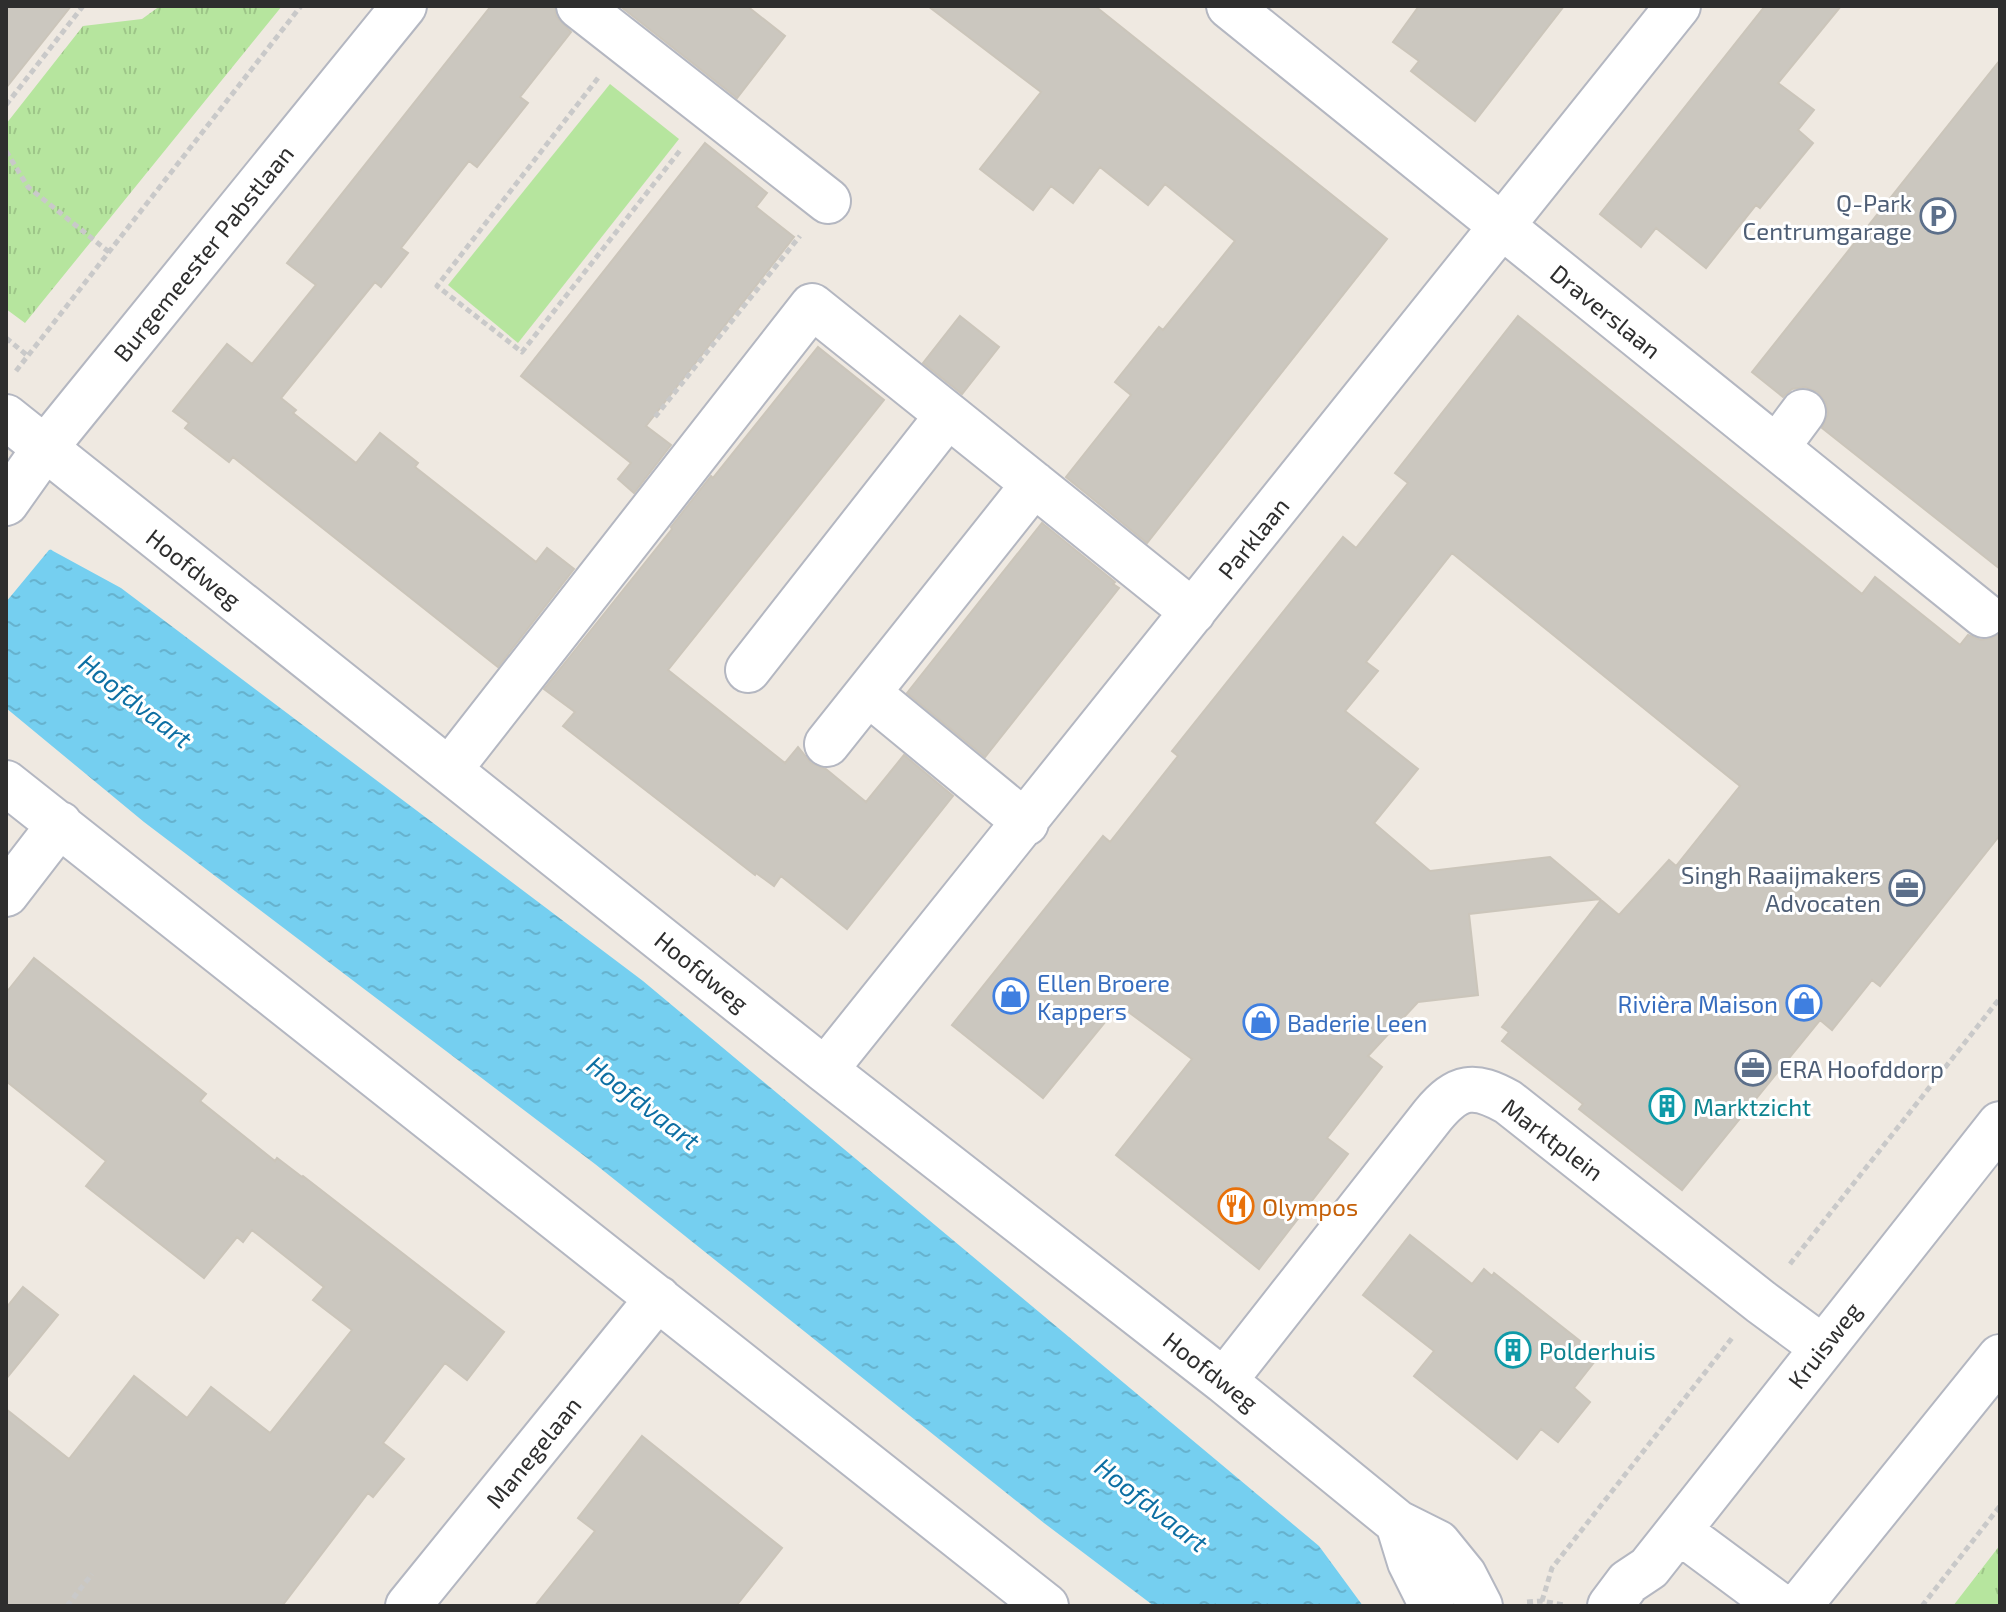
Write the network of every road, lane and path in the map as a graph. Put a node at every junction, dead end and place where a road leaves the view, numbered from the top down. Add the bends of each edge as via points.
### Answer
1 (83, 6) edge
2 (301, 6) edge
3 (404, 6) edge
4 (579, 6) edge
5 (1229, 6) edge
6 (1678, 6) edge
7 (626, 43) junction
8 (6, 105) edge
9 (711, 110) junction
10 (6, 151) edge
11 (828, 201) joint
12 (1501, 228) junction
13 (109, 252) junction
14 (6, 338) edge
15 (28, 356) junction
16 (13, 375) dead end
17 (1803, 412) dead end
18 (948, 415) junction
19 (6, 417) edge
20 (655, 417) dead end
21 (1777, 447) junction
22 (45, 448) junction
23 (1034, 484) junction
24 (11, 496) edge
25 (1193, 612) junction
26 (1984, 615) dead end
27 (748, 670) dead end
28 (868, 693) junction
29 (827, 744) dead end
30 (449, 770) junction
31 (6, 783) edge
32 (1026, 823) junction
33 (60, 824) junction
34 (6, 894) edge
35 (825, 1070) junction
36 (2000, 1124) edge
37 (658, 1298) junction
38 (1822, 1347) junction
39 (2000, 1357) edge
40 (1224, 1381) junction
41 (2000, 1506) edge
42 (1398, 1523) junction
43 (1679, 1531) junction
44 (92, 1574) dead end
45 (1647, 1587) edge
46 (1496, 1604) edge
47 (67, 1606) edge
48 (408, 1606) edge
49 (1046, 1606) edge
50 (1432, 1606) edge
51 (1569, 1606) edge
52 (1610, 1606) edge
53 (1780, 1606) edge
54 (1799, 1606) edge
55 (1922, 1606) edge

1 - 8 path
2 - 13 path
3 - 22 street, Burgemeester Pabstlaan
4 - 7 street
5 - 12 street, Draverslaan
6 - 12 street, Parklaan
7 - 9 street
7 - 9 path via 437,286 522,352
9 - 11 street
10 - 13 path via 28,187
11 - 20 path
12 - 21 street, Draverslaan
12 - 25 street, Parklaan
13 - 15 path
14 - 15 path
15 - 16 path
17 - 21 street
18 - 23 street
18 - 27 street
18 - 30 street via 812,306
19 - 22 street, Hoofdweg
21 - 26 street, Draverslaan
22 - 24 street, Burgemeester Pabstlaan
22 - 30 street, Hoofdweg
23 - 25 street
23 - 28 street
25 - 32 street, Parklaan
28 - 29 street
28 - 32 street
30 - 35 street, Hoofdweg
31 - 33 street
32 - 35 street, Parklaan
33 - 34 street
33 - 37 street
35 - 40 street, Hoofdweg
36 - 38 street, Kruisweg
37 - 48 street, Manegelaan
37 - 49 street
38 - 40 street, Marktplein via 1508,1102 1489,1091 1466,1089 1446,1099
38 - 43 street, Kruisweg
39 - 54 street
40 - 42 street, Hoofdweg
41 - 55 path
42 - 46 street, Hoofdweg via 1438,1543
42 - 50 street
43 - 45 street, Kruisweg
43 - 53 street
44 - 47 path
45 - 52 street, Kruisweg via 1628,1582
46 - 51 path via 1542,1601

